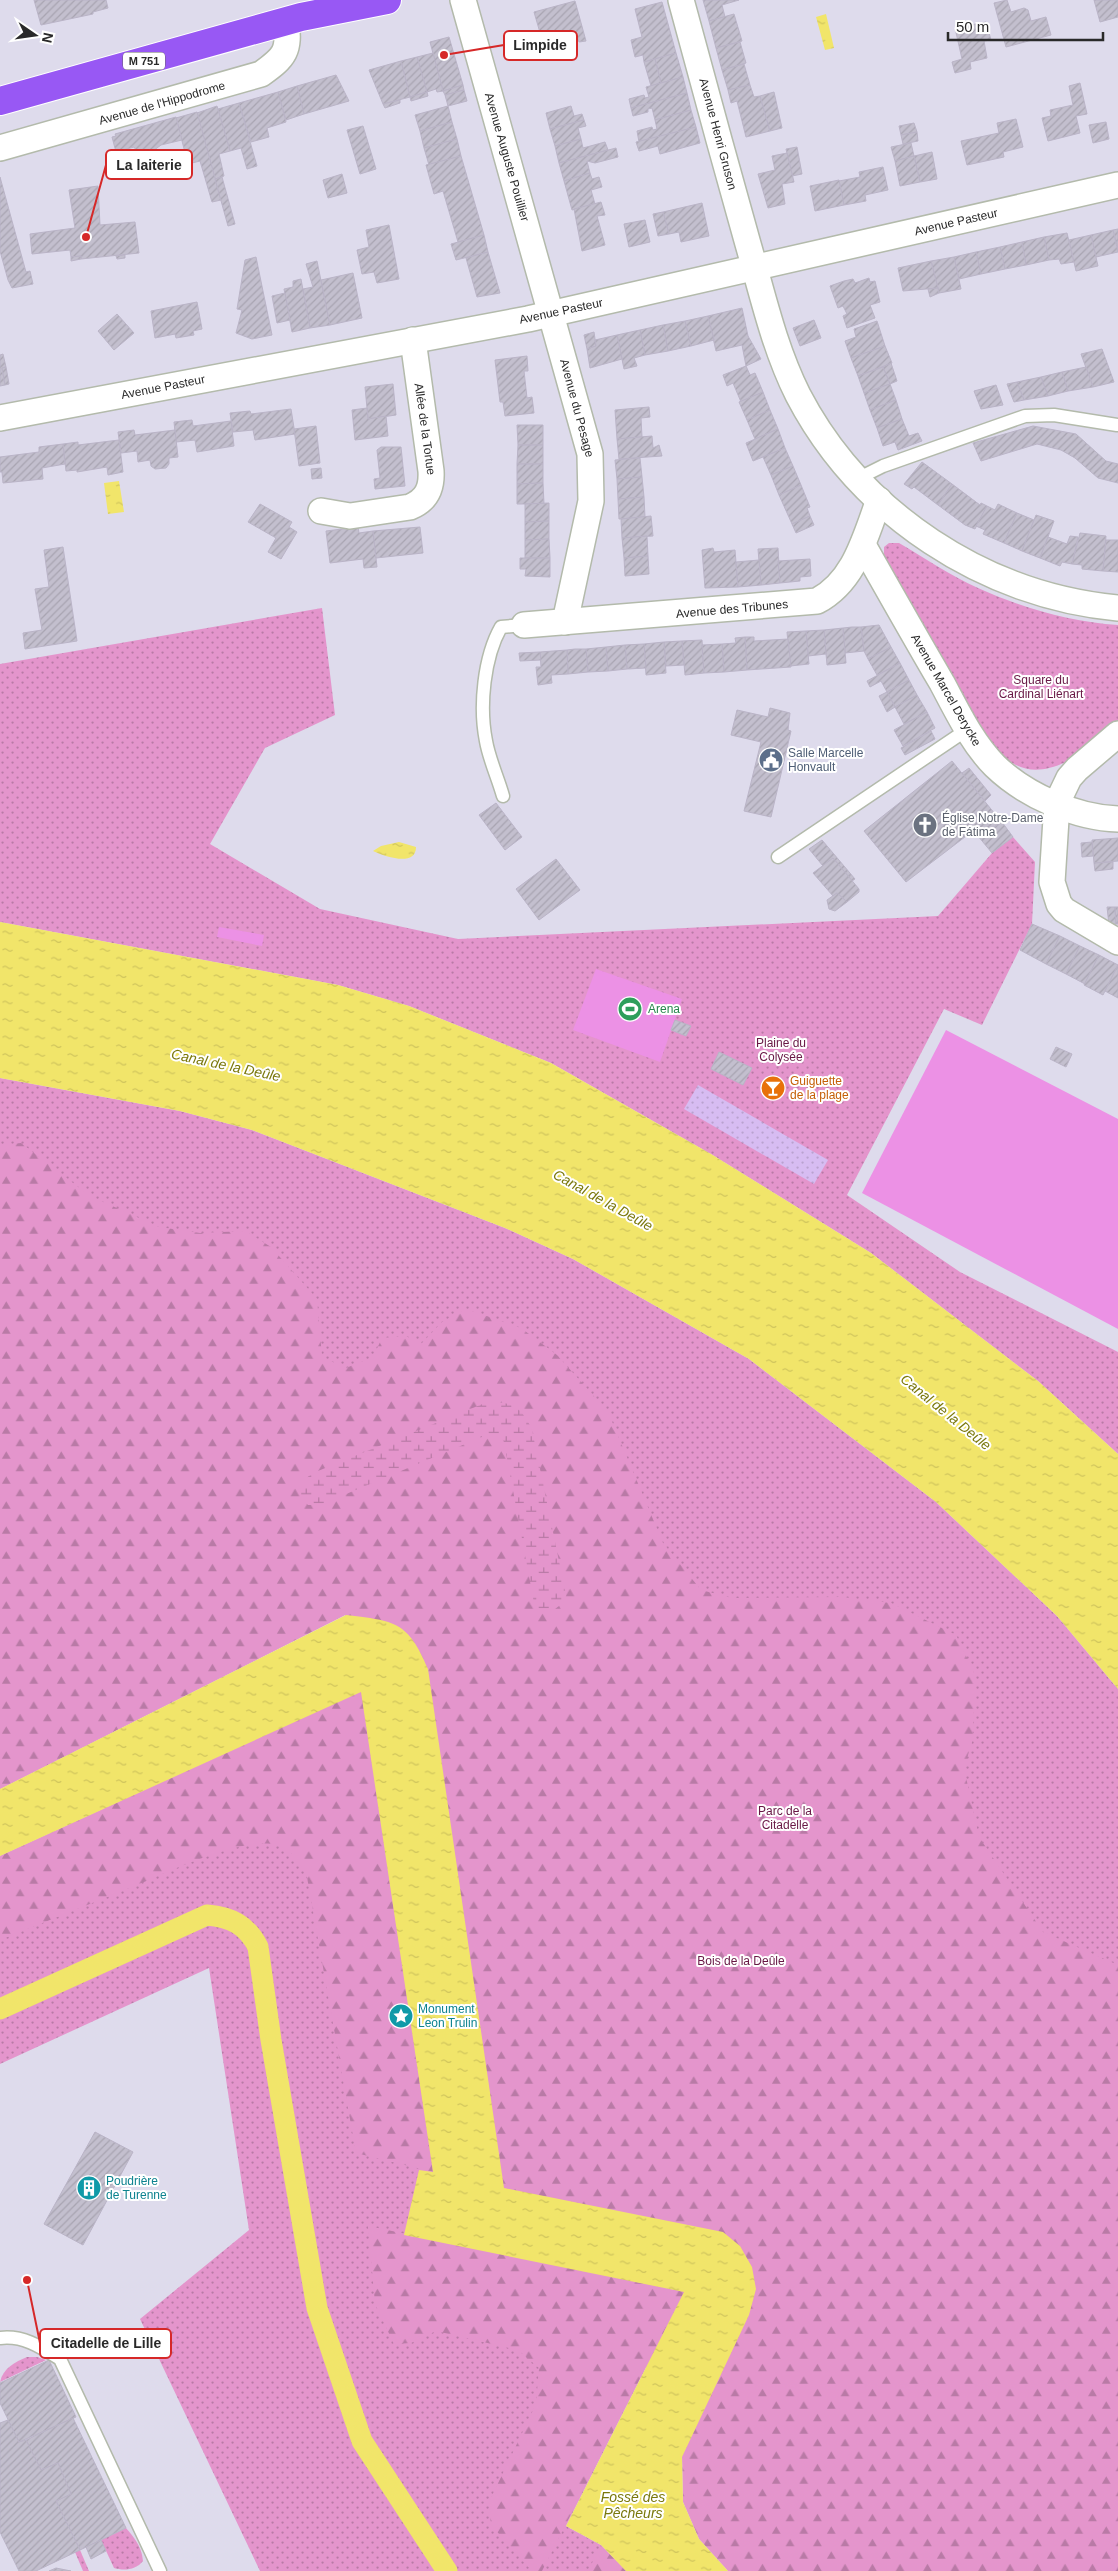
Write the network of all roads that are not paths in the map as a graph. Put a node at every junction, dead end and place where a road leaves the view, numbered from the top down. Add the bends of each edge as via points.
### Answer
1 (387, 0) edge
2 (463, 0) edge
3 (681, 0) edge
4 (340, 5) edge
5 (286, 21) junction
6 (0, 101) edge
7 (0, 148) edge
8 (1118, 185) edge
9 (755, 268) junction
10 (552, 313) junction
11 (413, 340) junction
12 (0, 418) edge
13 (1116, 425) dead end
14 (857, 479) junction
15 (879, 500) junction
16 (321, 511) dead end
17 (863, 545) junction
18 (1118, 608) edge
19 (565, 622) junction
20 (524, 625) joint
21 (968, 729) junction
22 (1118, 734) edge
23 (504, 796) dead end
24 (1057, 803) junction
25 (1118, 820) edge
26 (778, 857) dead end
27 (1118, 942) edge
28 (0, 2338) edge
29 (160, 2571) edge

1 - 4 main road, M 751
2 - 10 street, Avenue Auguste Pouillier
3 - 9 street, Avenue Henri Gruson
4 - 5 main road, M 751
5 - 6 main road, M 751
5 - 7 street, Avenue de l'Hippodrome via 286,52 261,74
8 - 9 street, Avenue Pasteur
9 - 10 street, Avenue Pasteur
9 - 14 street, Avenue Henri Gruson via 775,340 799,396 824,437
10 - 11 street, Avenue Pasteur
10 - 19 street, Avenue du Pesage via 588,440 592,469 588,518
11 - 12 street, Avenue Pasteur
11 - 16 street, Allée de la Tortue via 431,471 428,493 418,504 410,507 350,516
13 - 14 lane via 1054,415 1025,416 883,466
14 - 15 street, Avenue Henri Gruson
15 - 17 street, Avenue des Tribunes
15 - 18 street, Avenue Henri Gruson via 942,548 993,576 1057,597
17 - 19 street, Avenue des Tribunes via 845,578 817,601
17 - 21 street, Avenue Marcel Derycke
19 - 20 street, Avenue des Tribunes
20 - 23 lane via 501,627 493,640 483,687 485,740
21 - 24 street, Avenue Marcel Derycke via 984,753 1008,777 1023,788
21 - 26 lane
22 - 24 street via 1068,778
24 - 25 street, Avenue Marcel Derycke
24 - 27 street via 1052,882 1058,904 1077,920
28 - 29 lane via 12,2336 36,2344 60,2359

